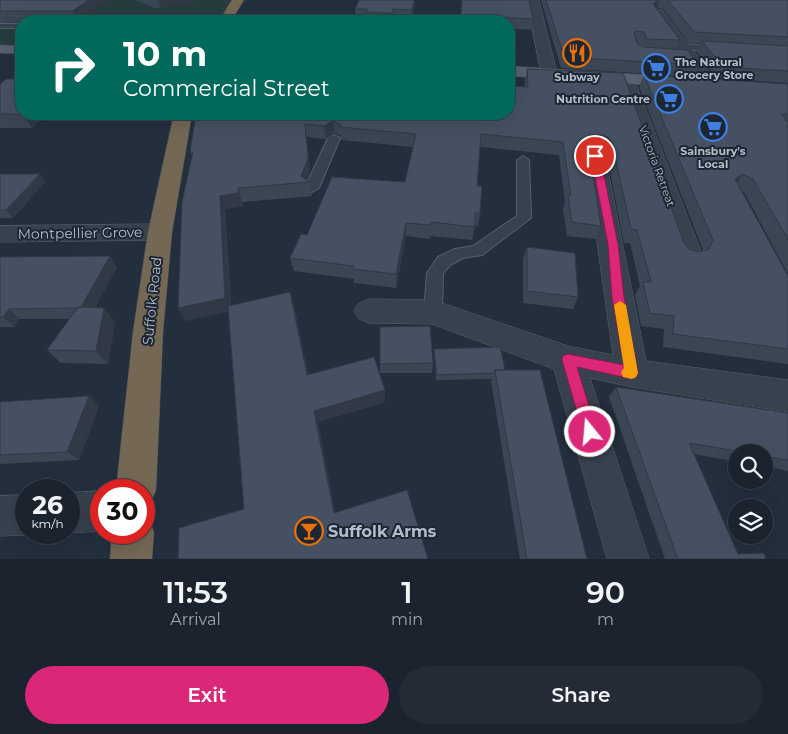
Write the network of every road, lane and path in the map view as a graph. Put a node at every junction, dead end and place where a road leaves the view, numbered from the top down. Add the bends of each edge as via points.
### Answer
1 (238, 0) edge
2 (533, 0) edge
3 (657, 13) edge
4 (229, 15) edge
5 (0, 26) edge
6 (15, 26) edge
7 (0, 50) edge
8 (15, 50) edge
9 (730, 50) edge
10 (681, 53) junction
11 (515, 70) edge
12 (549, 73) junction
13 (626, 79) junction
14 (710, 84) junction
15 (730, 86) edge
16 (182, 120) edge
17 (334, 138) edge
18 (595, 156) dead end
19 (523, 160) dead end
20 (312, 188) dead end
21 (160, 232) junction
22 (0, 234) edge
23 (689, 254) edge
24 (369, 311) dead end
25 (433, 312) junction
26 (568, 360) junction
27 (632, 373) junction
28 (788, 396) edge
29 (137, 479) edge
30 (15, 515) edge
31 (0, 516) edge
32 (132, 544) edge
33 (131, 559) edge
34 (628, 559) edge

1 - 4 highway
2 - 12 street
3 - 10 street
5 - 6 lane
7 - 8 main road
9 - 10 lane
10 - 14 street
11 - 12 main road
12 - 13 main road
13 - 14 main road
13 - 23 street, Victoria Retreat
14 - 15 main road
16 - 21 highway, Suffolk Road
17 - 20 lane
18 - 27 street via 613,244 618,297
19 - 25 lane via 524,218 477,251 460,253 444,261 435,273
21 - 22 street, Montpellier Grove
21 - 29 highway, Suffolk Road via 148,332
24 - 25 street
25 - 26 street
26 - 27 street
26 - 34 street
27 - 28 street
30 - 31 street
32 - 33 highway

